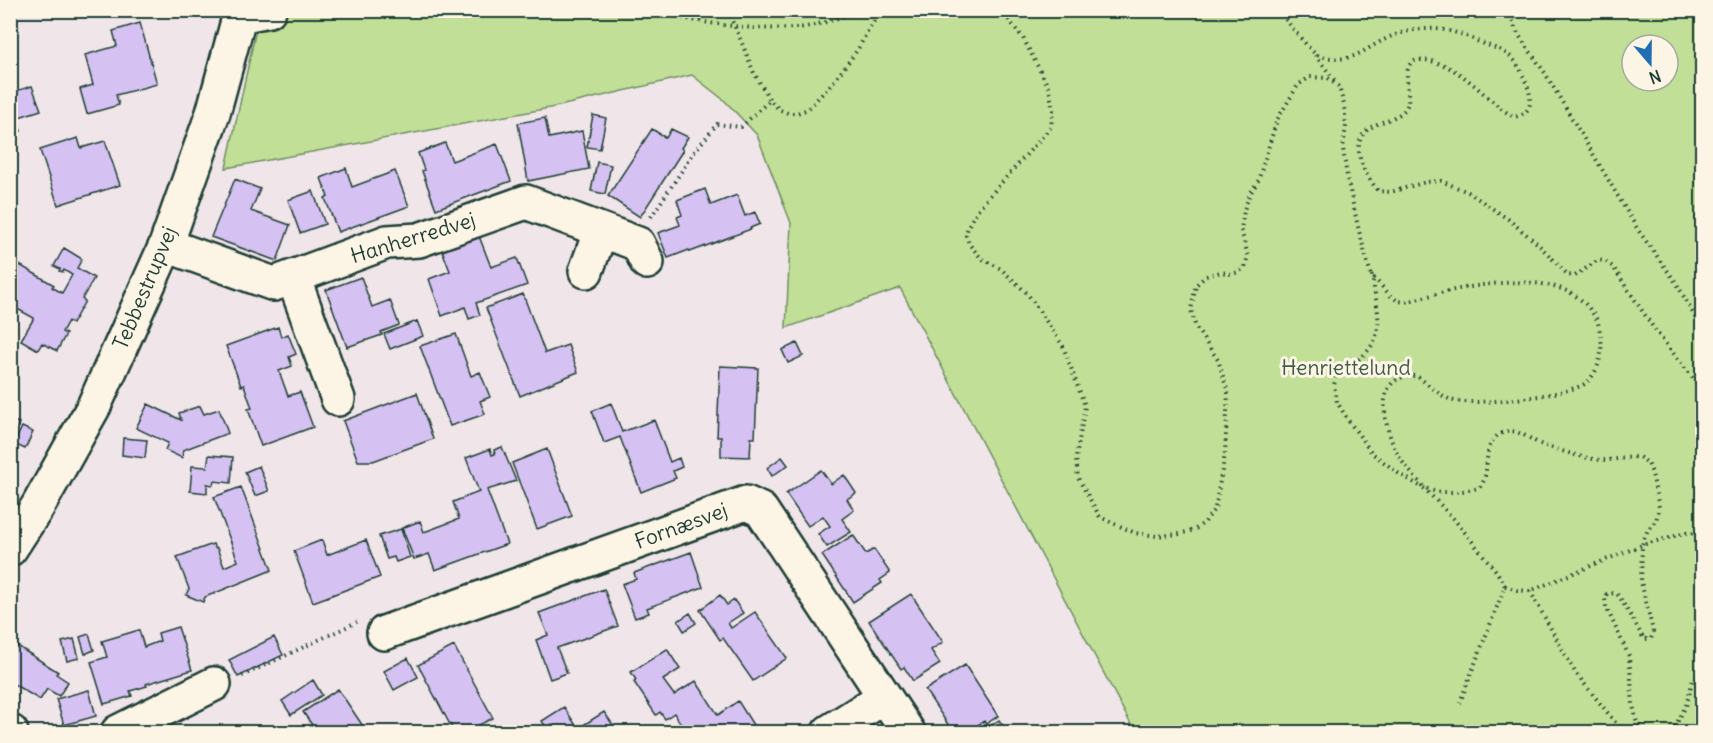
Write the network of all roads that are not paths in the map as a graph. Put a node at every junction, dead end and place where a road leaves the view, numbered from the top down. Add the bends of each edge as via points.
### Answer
1 (250, 12) edge
2 (601, 230) junction
3 (166, 245) junction
4 (641, 253) road end
5 (586, 271) dead end
6 (293, 277) junction
7 (338, 399) dead end
8 (10, 549) edge
9 (384, 633) road end
10 (214, 684) road end
11 (884, 697) junction
12 (118, 732) edge
13 (829, 732) edge
14 (908, 732) edge

1 - 3 street, Tebbestrupvej
2 - 4 street, Hanherredvej
2 - 5 street
2 - 6 street, Hanherredvej via 526,202 419,240 387,242
3 - 6 street, Hanherredvej via 274,284
3 - 8 street, Tebbestrupvej via 94,406
6 - 7 street
9 - 11 street, Fornæsvej via 746,503 761,510
10 - 12 street
11 - 13 street
11 - 14 street, Fornæsvej

